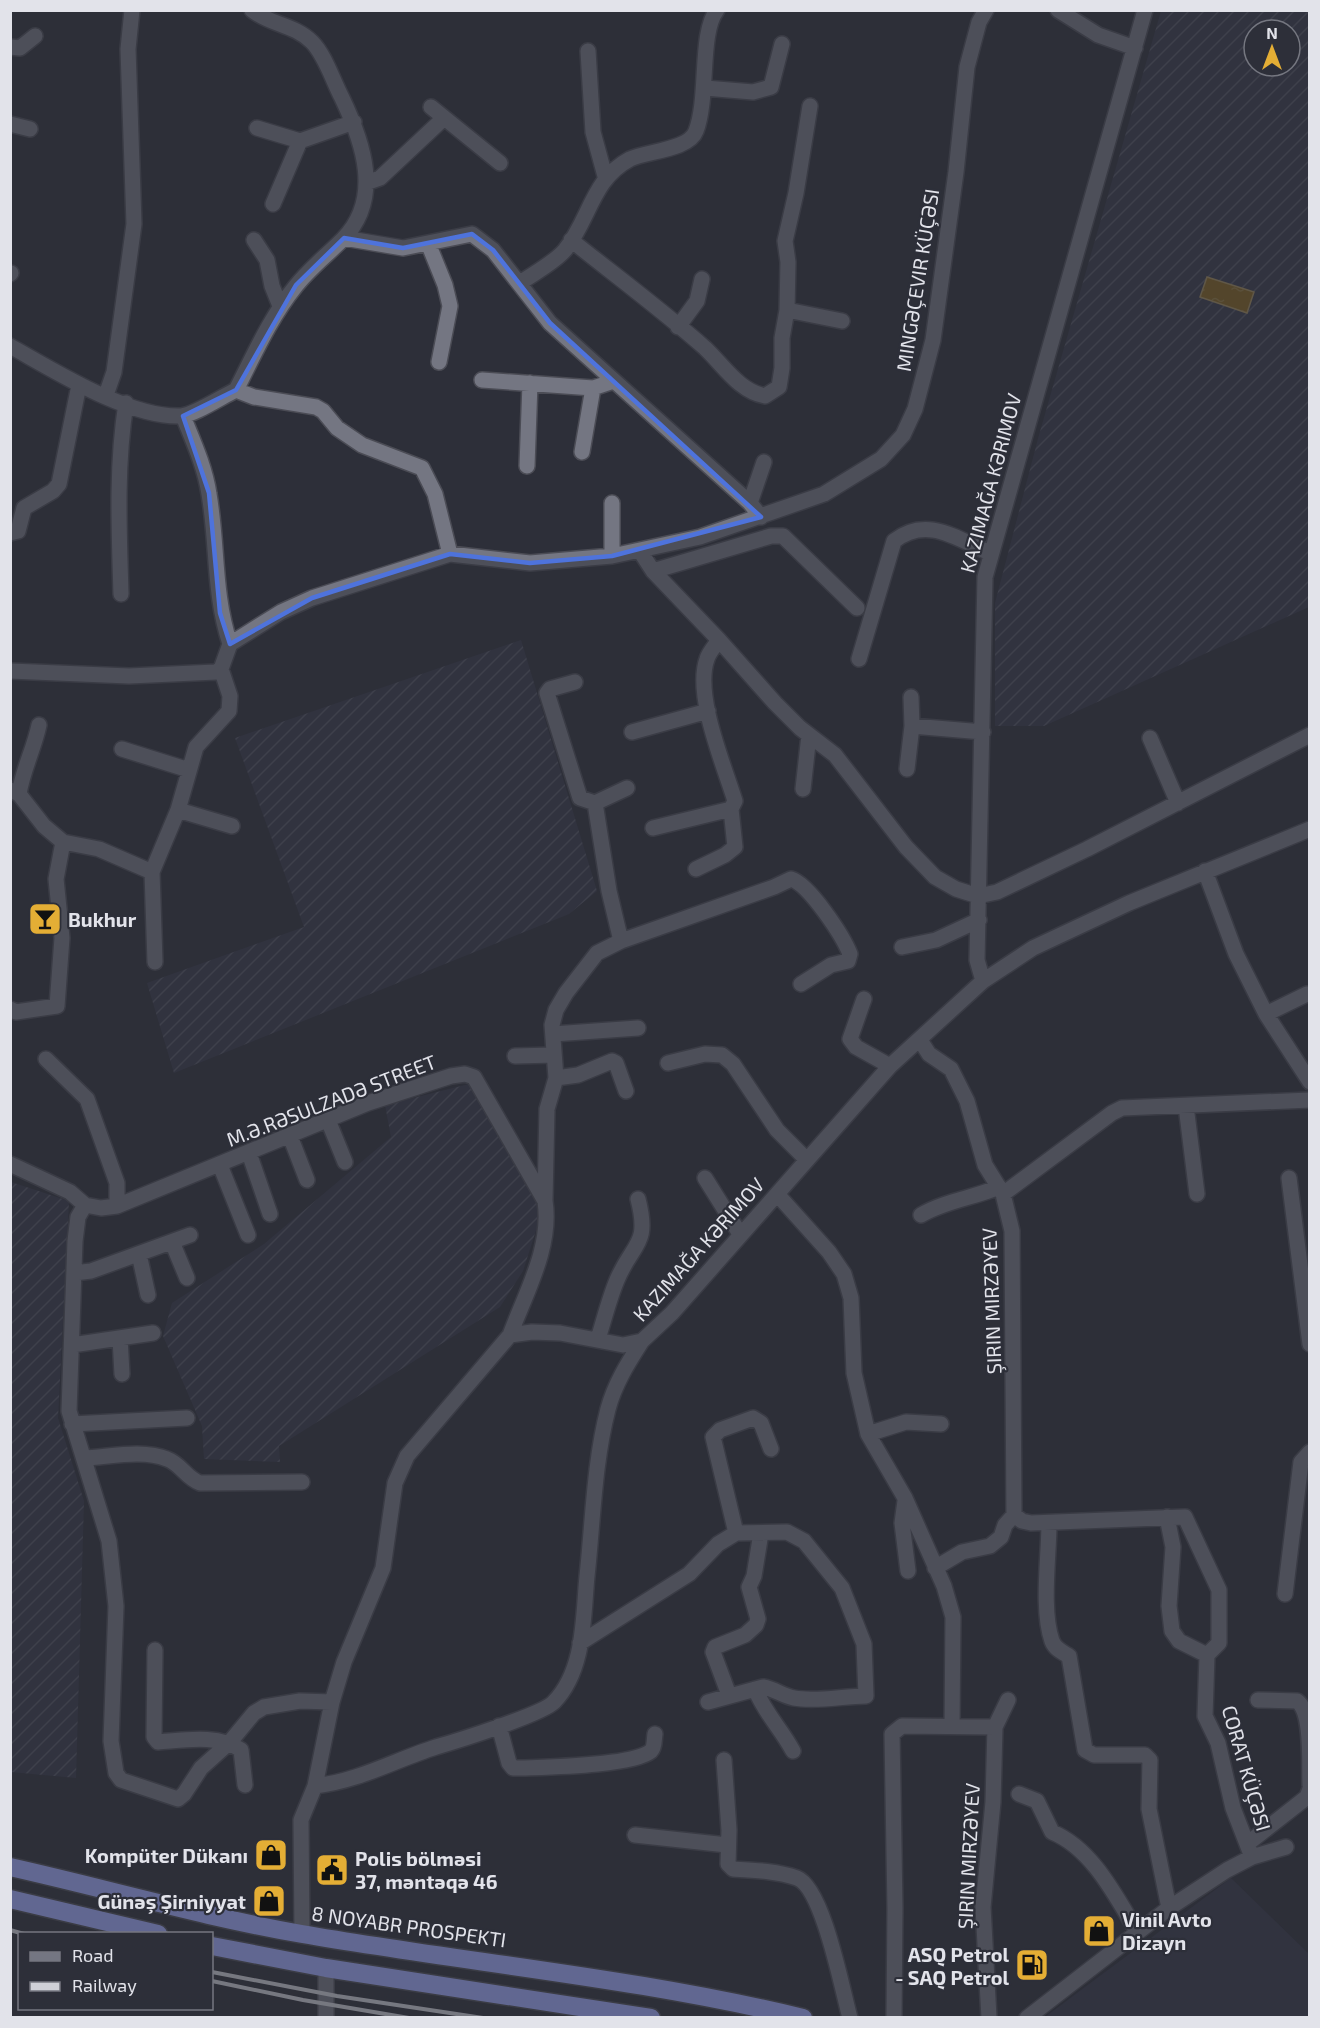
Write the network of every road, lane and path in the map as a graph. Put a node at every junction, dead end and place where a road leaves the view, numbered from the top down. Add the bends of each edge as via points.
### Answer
1 (132, 10) edge
2 (252, 10) edge
3 (717, 10) edge
4 (987, 10) edge
5 (1058, 10) edge
6 (1146, 10) edge
7 (35, 36) dead end
8 (782, 44) dead end
9 (10, 47) edge
10 (1135, 48) junction
11 (588, 51) dead end
12 (705, 88) junction
13 (810, 106) dead end
14 (431, 107) dead end
15 (444, 118) junction
16 (354, 122) junction
17 (10, 124) edge
18 (257, 128) dead end
19 (30, 129) dead end
20 (300, 141) junction
21 (500, 164) dead end
22 (605, 176) junction
23 (366, 183) junction
24 (273, 204) dead end
25 (344, 238) junction
26 (254, 240) dead end
27 (571, 240) junction
28 (428, 243) junction
29 (702, 279) dead end
30 (520, 283) junction
31 (280, 306) junction
32 (787, 310) junction
33 (842, 321) dead end
34 (678, 327) junction
35 (10, 346) edge
36 (439, 362) dead end
37 (482, 380) dead end
38 (614, 381) junction
39 (530, 383) junction
40 (79, 385) junction
41 (593, 388) junction
42 (236, 390) junction
43 (106, 395) junction
44 (126, 403) junction
45 (183, 416) junction
46 (582, 452) dead end
47 (764, 462) dead end
48 (527, 466) dead end
49 (612, 503) dead end
50 (750, 503) junction
51 (761, 517) junction
52 (10, 533) edge
53 (640, 551) junction
54 (990, 553) junction
55 (450, 554) junction
56 (612, 556) junction
57 (652, 572) junction
58 (121, 594) dead end
59 (857, 608) dead end
60 (719, 640) junction
61 (230, 644) junction
62 (859, 659) dead end
63 (221, 669) junction
64 (10, 671) edge
65 (575, 682) dead end
66 (911, 698) dead end
67 (708, 711) junction
68 (39, 725) dead end
69 (912, 726) junction
70 (632, 732) dead end
71 (983, 732) junction
72 (809, 735) junction
73 (1310, 735) edge
74 (1150, 738) dead end
75 (122, 749) dead end
76 (907, 769) dead end
77 (189, 770) junction
78 (627, 788) dead end
79 (803, 789) dead end
80 (15, 792) edge
81 (594, 803) junction
82 (1178, 803) junction
83 (731, 809) junction
84 (178, 810) junction
85 (232, 826) dead end
86 (653, 828) dead end
87 (1310, 829) edge
88 (63, 842) junction
89 (696, 868) dead end
90 (1205, 871) junction
91 (152, 872) junction
92 (978, 896) junction
93 (979, 920) junction
94 (621, 941) junction
95 (902, 947) dead end
96 (155, 962) dead end
97 (983, 981) junction
98 (801, 984) dead end
99 (1307, 994) dead end
100 (864, 999) dead end
101 (13, 1010) edge
102 (1266, 1014) junction
103 (638, 1028) dead end
104 (553, 1034) junction
105 (920, 1040) junction
106 (554, 1054) junction
107 (515, 1056) dead end
108 (46, 1059) dead end
109 (668, 1063) dead end
110 (890, 1066) junction
111 (556, 1078) junction
112 (1310, 1082) edge
113 (626, 1091) dead end
114 (1310, 1100) edge
115 (1186, 1106) junction
116 (328, 1120) junction
117 (290, 1137) junction
118 (249, 1153) junction
119 (806, 1159) junction
120 (345, 1162) dead end
121 (10, 1164) edge
122 (220, 1165) junction
123 (705, 1178) dead end
124 (1289, 1178) dead end
125 (307, 1180) dead end
126 (1001, 1191) junction
127 (777, 1194) junction
128 (1197, 1194) dead end
129 (638, 1199) dead end
130 (545, 1201) junction
131 (85, 1205) junction
132 (117, 1206) junction
133 (270, 1214) dead end
134 (921, 1215) dead end
135 (740, 1234) junction
136 (190, 1235) dead end
137 (248, 1235) dead end
138 (172, 1242) junction
139 (139, 1254) junction
140 (74, 1273) junction
141 (187, 1278) dead end
142 (148, 1295) dead end
143 (153, 1333) dead end
144 (510, 1335) junction
145 (120, 1338) junction
146 (598, 1339) junction
147 (642, 1341) junction
148 (1310, 1344) edge
149 (72, 1345) junction
150 (122, 1374) dead end
151 (187, 1418) dead end
152 (72, 1424) junction
153 (941, 1424) dead end
154 (868, 1434) junction
155 (771, 1449) dead end
156 (1310, 1452) edge
157 (84, 1458) junction
158 (302, 1482) dead end
159 (905, 1498) junction
160 (1014, 1515) junction
161 (1167, 1517) junction
162 (1049, 1523) junction
163 (736, 1533) junction
164 (761, 1533) junction
165 (935, 1568) junction
166 (908, 1570) dead end
167 (1285, 1594) dead end
168 (580, 1643) junction
169 (155, 1650) dead end
170 (1207, 1655) junction
171 (755, 1689) junction
172 (729, 1695) junction
173 (1008, 1700) dead end
174 (1258, 1700) dead end
175 (332, 1702) junction
176 (708, 1702) dead end
177 (499, 1726) junction
178 (952, 1726) junction
179 (995, 1727) junction
180 (655, 1734) dead end
181 (230, 1742) junction
182 (793, 1751) dead end
183 (724, 1760) dead end
184 (245, 1785) dead end
185 (315, 1786) junction
186 (1310, 1787) edge
187 (1019, 1794) dead end
188 (635, 1835) dead end
189 (727, 1845) junction
190 (1286, 1847) dead end
191 (1249, 1851) junction
192 (10, 1867) edge
193 (10, 1899) edge
194 (1169, 1908) junction
195 (150, 1932) edge
196 (1138, 1933) junction
197 (302, 1934) junction
198 (213, 1946) edge
199 (326, 1968) junction
200 (326, 2018) edge
201 (651, 2018) edge
202 (803, 2018) edge
203 (850, 2018) edge
204 (894, 2018) edge
205 (989, 2018) edge
206 (1027, 2018) edge

1 - 43 street via 128,49 134,224 114,372
2 - 16 street via 262,19 292,27 313,42
3 - 12 street via 708,26
4 - 51 street, MINGƏÇEVIR KÜÇƏSI via 979,22 969,56 933,340 915,410 903,435 881,459 824,494
5 - 10 street via 1098,35
6 - 10 street
7 - 9 street via 20,48
8 - 12 street via 771,87 753,92
10 - 54 street
11 - 22 street via 593,132
12 - 22 street via 696,133 689,141 630,159
13 - 32 street via 785,241
14 - 15 street
15 - 21 street
15 - 23 street via 380,178
16 - 20 street
16 - 23 street via 365,159
17 - 19 street
18 - 20 street
20 - 24 street
22 - 27 street
23 - 25 street via 357,221
25 - 28 street via 403,248
25 - 31 street via 315,264
26 - 31 street via 267,260
27 - 30 street via 563,252
27 - 34 street
28 - 30 street via 472,234 493,250
28 - 36 street via 450,306
29 - 34 street via 696,301
30 - 38 street via 550,323
31 - 42 street
32 - 33 street
32 - 34 street via 779,387 765,396 743,387
35 - 40 street
37 - 39 street
38 - 41 street
38 - 50 street
39 - 41 street
39 - 48 street
40 - 43 street
40 - 52 street via 58,484 24,508 18,531
41 - 46 street
42 - 45 street
42 - 55 street via 254,397 316,407 362,445 423,468 435,494
43 - 44 street
44 - 45 street
44 - 58 street via 118,491
45 - 61 street via 209,493 220,613
47 - 50 street
49 - 56 street
50 - 51 street
51 - 53 street, MINGƏÇEVIR KÜÇƏSI
53 - 56 street, MINGƏÇEVIR KÜÇƏSI
53 - 57 street
54 - 62 street via 934,529 913,529 894,542
54 - 71 street via 983,601
55 - 56 street, MINGƏÇEVIR KÜÇƏSI via 531,563
55 - 61 street, MINGƏÇEVIR KÜÇƏSI via 312,597
57 - 59 street via 771,536 783,536
57 - 60 street
60 - 67 street via 704,671
60 - 72 street
61 - 63 street
63 - 64 street via 204,674 129,676
63 - 77 street via 230,696 229,711 195,747
65 - 81 street via 547,693 580,798
66 - 69 street
67 - 70 street
67 - 83 street via 735,801
68 - 80 street via 33,753
69 - 71 street
69 - 76 street
71 - 92 street
72 - 79 street
72 - 92 street via 835,754 906,847 935,877
73 - 82 street
74 - 82 street
75 - 77 street
77 - 84 street
78 - 81 street
80 - 88 street
81 - 94 street
82 - 92 street via 997,892
83 - 86 street
83 - 89 street via 735,847
84 - 85 street
84 - 91 street
87 - 90 street
88 - 91 street via 99,849
88 - 101 street via 56,879 62,938 60,996 57,1006
90 - 97 street via 1033,948
90 - 102 street via 1236,954
91 - 96 street
92 - 93 street
93 - 95 street via 936,940
93 - 97 street via 977,960
94 - 98 street via 791,879 799,881 850,954 848,961 831,965
94 - 104 street via 597,953 566,993 556,1010
97 - 105 street
99 - 102 street
100 - 110 street via 850,1039 855,1047
102 - 112 street
103 - 104 street
104 - 106 street
105 - 110 street
105 - 126 street, ŞIRIN MIRZƏYEV via 929,1054 951,1069 967,1101 985,1165
106 - 107 street
106 - 111 street
108 - 132 street via 87,1099 117,1183
109 - 119 street via 705,1054 722,1055 733,1064 777,1130
110 - 119 street
111 - 113 street via 578,1075 612,1061
111 - 130 street via 547,1109
114 - 115 street
115 - 126 street via 1122,1108
115 - 128 street
116 - 117 street, M.Ə.RƏSULZADƏ STREET
116 - 120 street
116 - 130 street, M.Ə.RƏSULZADƏ STREET via 452,1076 474,1077
117 - 118 street, M.Ə.RƏSULZADƏ STREET
117 - 125 street
118 - 122 street, M.Ə.RƏSULZADƏ STREET
118 - 133 street
119 - 127 street
121 - 131 street via 70,1192
122 - 132 street, M.Ə.RƏSULZADƏ STREET
122 - 137 street
123 - 135 street
124 - 148 street
126 - 134 street via 938,1205
126 - 160 street, ŞIRIN MIRZƏYEV via 1012,1231
127 - 135 street
127 - 154 street via 830,1252 844,1274 851,1298 854,1373
129 - 146 street via 644,1223 642,1237 617,1280
130 - 144 street, M.Ə.RƏSULZADƏ STREET via 548,1222 544,1247
131 - 132 street, M.Ə.RƏSULZADƏ STREET
131 - 140 street via 78,1217
135 - 147 street via 672,1313
136 - 138 street
138 - 139 street
138 - 141 street
139 - 140 street
139 - 142 street
140 - 149 street
143 - 145 street
144 - 146 street via 560,1333
144 - 175 street, M.Ə.RƏSULZADƏ STREET via 401,1466 383,1568 344,1662
145 - 149 street
145 - 150 street
146 - 147 street via 623,1345
147 - 168 street via 619,1377 608,1409
149 - 152 street
151 - 152 street
152 - 157 street
153 - 154 street via 906,1422
154 - 159 street
155 - 163 street via 761,1423 753,1418 720,1430 713,1437
156 - 167 street via 1301,1462
157 - 158 street via 165,1458 200,1483
157 - 181 street via 106,1524 115,1595 111,1741 116,1773 121,1780 178,1799 201,1768
159 - 165 street
159 - 166 street via 902,1523
160 - 162 street, CORAT KÜÇƏSI via 1022,1521
160 - 165 street via 1001,1537 990,1546 962,1552
161 - 162 street, CORAT KÜÇƏSI
161 - 170 street via 1173,1547 1172,1631 1179,1641
161 - 170 street, CORAT KÜÇƏSI via 1185,1517 1219,1590 1218,1643
162 - 194 street via 1048,1612 1052,1641 1069,1656 1085,1750 1094,1755 1145,1755 1150,1760 1149,1809
163 - 164 street
163 - 168 street via 718,1544 689,1574
164 - 171 street via 787,1532 804,1541 842,1588 864,1644 866,1696 792,1698 772,1688
164 - 172 street via 749,1587 758,1618 756,1625 745,1635 715,1647 713,1652
165 - 178 street via 953,1617
168 - 177 street via 570,1679 553,1703
169 - 181 street via 154,1737 158,1742
170 - 191 street, CORAT KÜÇƏSI via 1205,1716 1218,1743 1233,1808
171 - 172 street
171 - 182 street via 766,1714 780,1728
172 - 176 street
173 - 179 street, ŞIRIN MIRZƏYEV
174 - 186 street via 1301,1704 1307,1720
175 - 181 street via 300,1701 264,1707
175 - 185 street, M.Ə.RƏSULZADƏ STREET
177 - 180 street via 513,1768 630,1759 650,1753
177 - 185 street via 410,1755 343,1783
178 - 179 street
178 - 204 street via 902,1726 892,1734
179 - 205 street, ŞIRIN MIRZƏYEV via 983,1907
181 - 184 street via 241,1750
183 - 189 street
185 - 197 street, M.Ə.RƏSULZADƏ STREET via 301,1820
186 - 191 street via 1307,1797
187 - 196 street via 1036,1801 1052,1833 1069,1839 1101,1874
188 - 189 street
189 - 203 street via 728,1863 733,1869 798,1878 809,1888 821,1910
190 - 191 street, CORAT KÜÇƏSI
191 - 194 street, CORAT KÜÇƏSI
192 - 197 highway, 8 NOYABR PROSPEKTI
193 - 195 highway
194 - 196 street, CORAT KÜÇƏSI
196 - 206 street, CORAT KÜÇƏSI
197 - 202 highway, 8 NOYABR PROSPEKTI via 592,1976 730,2000
198 - 199 highway
199 - 200 street
199 - 201 highway

